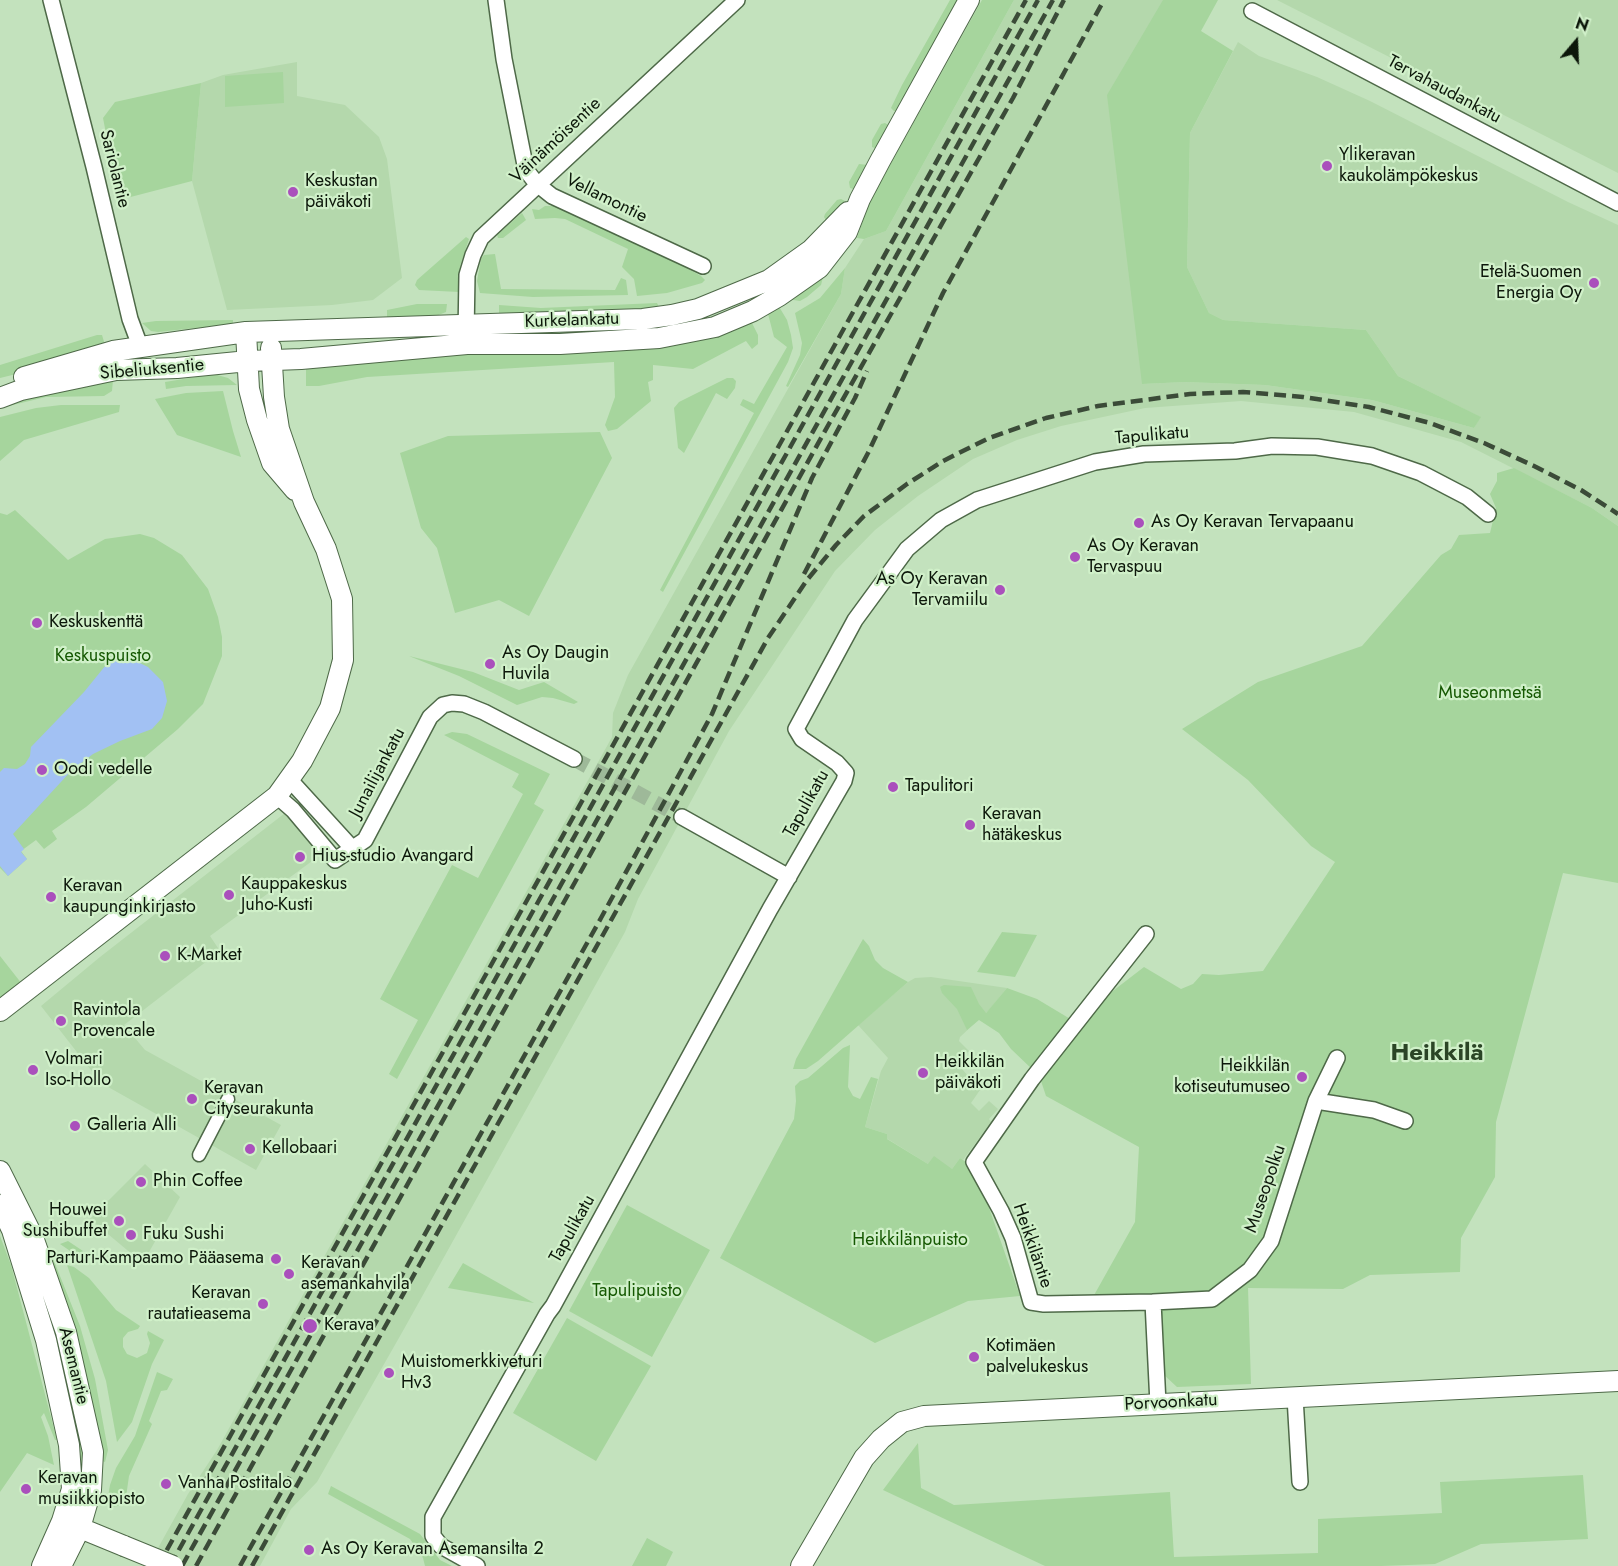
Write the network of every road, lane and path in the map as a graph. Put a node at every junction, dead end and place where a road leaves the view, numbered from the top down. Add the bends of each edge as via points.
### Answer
1 (51, 0) edge
2 (496, 0) edge
3 (737, 0) edge
4 (969, 0) edge
5 (1252, 11) dead end
6 (537, 184) junction
7 (860, 199) junction
8 (1618, 202) edge
9 (703, 266) dead end
10 (466, 324) junction
11 (246, 332) junction
12 (270, 332) junction
13 (467, 344) junction
14 (140, 346) junction
15 (272, 359) junction
16 (248, 361) junction
17 (0, 384) edge
18 (0, 398) edge
19 (304, 502) junction
20 (1488, 514) dead end
21 (574, 759) tunnel mouth
22 (290, 780) junction
23 (278, 796) junction
24 (682, 817) tunnel mouth
25 (352, 848) junction
26 (789, 877) junction
27 (1146, 934) dead end
28 (0, 1011) edge
29 (1337, 1058) dead end
30 (228, 1099) dead end
31 (1316, 1101) junction
32 (1405, 1121) dead end
33 (199, 1155) dead end
34 (0, 1171) edge
35 (0, 1205) edge
36 (1153, 1302) junction
37 (1618, 1382) edge
38 (1295, 1397) junction
39 (1158, 1404) junction
40 (1300, 1482) dead end
41 (71, 1525) junction
42 (42, 1566) edge
43 (61, 1566) edge
44 (173, 1566) edge
45 (477, 1566) edge
46 (801, 1566) edge

1 - 14 street, Sariolantie via 130,320
2 - 6 street, Vellamontie via 526,170
3 - 6 street, Väinämöisentie
4 - 7 street, Kurkelankatu
5 - 8 street, Tervahaudankatu
6 - 9 street, Vellamontie via 552,196
6 - 10 street, Väinämöisentie via 476,246 467,274
7 - 10 street, Kurkelankatu via 811,250 784,270 745,291 698,309 643,319
7 - 13 street, Kurkelankatu via 847,232 819,268 753,311 715,327 659,338
10 - 12 street, Kurkelankatu
10 - 13 street, Väinämöisentie
11 - 12 street, Kurkelankatu
11 - 14 street, Sibeliuksentie
11 - 16 street
12 - 15 street
13 - 15 street, Kurkelankatu
14 - 17 street, Sibeliuksentie
15 - 16 street, Sibeliuksentie
15 - 19 street via 279,429
16 - 18 street, Sibeliuksentie via 116,370
16 - 19 street via 249,389 272,463
19 - 22 street via 327,549 342,599 343,660 330,708
20 - 26 street, Tapulikatu via 1467,497 1421,473 1372,456 1317,447 1144,454 1086,464 977,500 941,520 906,549 855,620 796,729 802,739 846,773
21 - 25 street, Junailijankatu via 484,712 464,704 443,705 430,717 365,840
22 - 23 street
22 - 25 street
23 - 25 street, Junailijankatu via 335,860
23 - 28 street
24 - 26 street
26 - 45 street, Tapulikatu via 433,1517 433,1536 441,1546
27 - 36 street, Heikkiläntie via 1032,1079 974,1162 1013,1238 1031,1302
29 - 31 street, Museopolku
30 - 33 street
31 - 32 street via 1374,1110
31 - 36 street, Museopolku via 1271,1241 1250,1270 1212,1299
34 - 41 street, Asemantie via 33,1237 66,1332 91,1442 91,1490
35 - 41 street, Asemantie via 12,1230 46,1340 69,1445
36 - 39 street
37 - 38 street, Porvoonkatu
38 - 39 street, Porvoonkatu
38 - 40 street
39 - 46 street, Porvoonkatu via 924,1416 902,1422 864,1458
41 - 42 street, Asemantie
41 - 43 street, Asemantie
41 - 44 street, bridge

